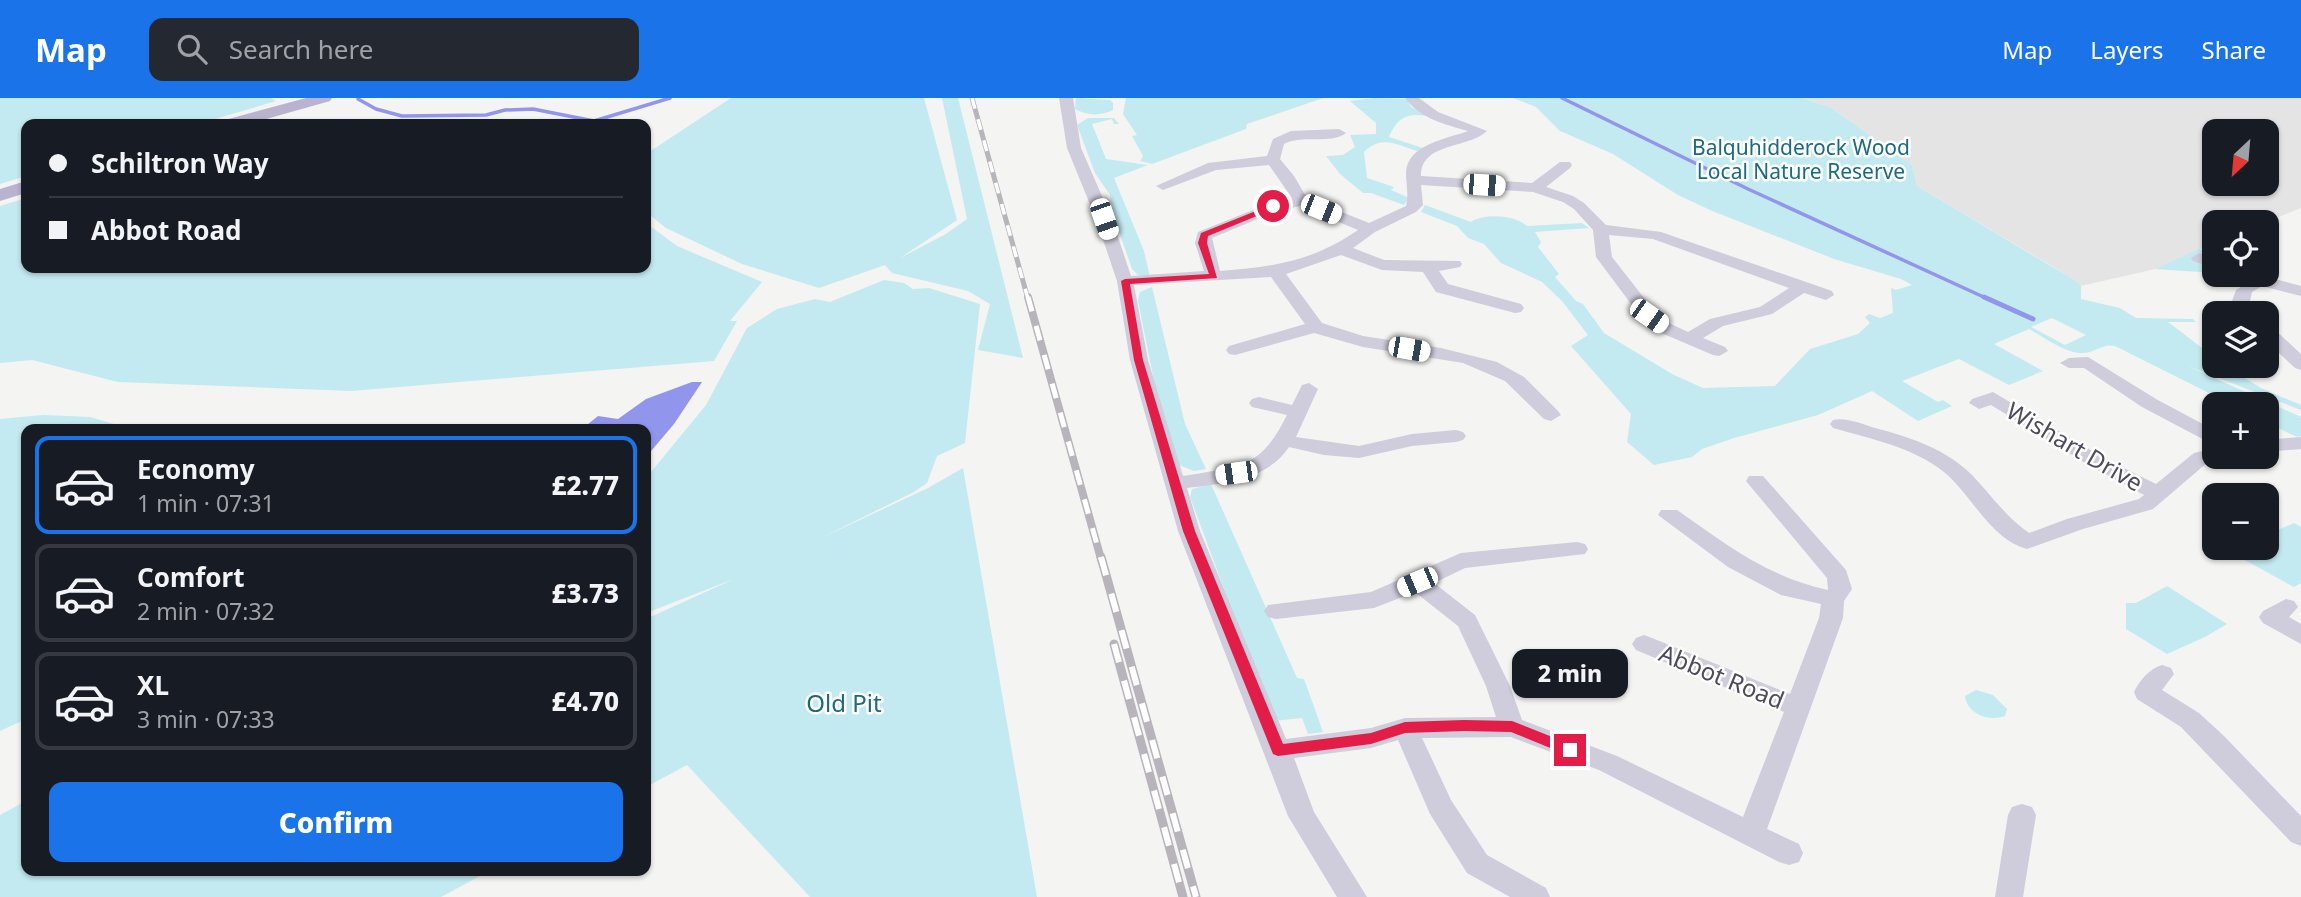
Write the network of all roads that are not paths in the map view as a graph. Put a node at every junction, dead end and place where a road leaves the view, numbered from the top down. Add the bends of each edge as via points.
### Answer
1 (324, 98) edge
2 (1066, 98) edge
3 (1412, 98) edge
4 (248, 119) edge
5 (1497, 123) dead end
6 (1480, 131) junction
7 (1339, 133) dead end
8 (1273, 160) junction
9 (1565, 165) dead end
10 (1416, 180) junction
11 (1163, 186) dead end
12 (1535, 188) junction
13 (21, 189) edge
14 (0, 195) edge
15 (1301, 201) junction
16 (1369, 229) junction
17 (1601, 229) junction
18 (1341, 249) junction
19 (1454, 264) dead end
20 (1428, 267) junction
21 (1275, 271) junction
22 (1214, 276) junction
23 (1125, 281) junction
24 (2279, 285) edge
25 (1801, 287) junction
26 (2301, 291) edge
27 (1826, 295) dead end
28 (1515, 308) dead end
29 (1315, 327) junction
30 (1690, 339) junction
31 (2279, 343) edge
32 (1235, 350) dead end
33 (1719, 351) dead end
34 (2069, 363) dead end
35 (2301, 364) edge
36 (1309, 388) dead end
37 (1992, 399) dead end
38 (1259, 403) dead end
39 (1298, 412) junction
40 (1551, 415) dead end
41 (1840, 424) dead end
42 (2202, 431) edge
43 (1456, 436) dead end
44 (1283, 440) junction
45 (2301, 443) edge
46 (2279, 445) edge
47 (2202, 457) edge
48 (1756, 481) dead end
49 (1175, 484) junction
50 (2157, 493) junction
51 (1669, 515) dead end
52 (1577, 549) dead end
53 (1417, 582) junction
54 (1833, 599) junction
55 (2286, 607) dead end
56 (1276, 611) dead end
57 (2301, 635) edge
58 (1644, 644) dead end
59 (2162, 674) dead end
60 (1799, 708) junction
61 (1512, 726) junction
62 (1405, 728) junction
63 (1278, 750) junction
64 (2022, 815) dead end
65 (1751, 834) junction
66 (2301, 834) edge
67 (1789, 853) dead end
68 (1353, 897) edge
69 (1536, 897) edge
70 (2009, 897) edge

1 - 4 main road
2 - 23 street via 1074,148
3 - 6 street via 1426,112
5 - 6 street
6 - 10 street via 1421,155 1414,166
7 - 8 street via 1317,129 1291,135 1278,142
8 - 11 street via 1213,166
8 - 15 street
9 - 12 street
10 - 12 street
10 - 16 street via 1415,205
12 - 17 street via 1579,206
13 - 14 main road
15 - 16 street
15 - 22 street via 1273,206 1204,235
16 - 18 street
17 - 25 street via 1655,235
17 - 30 street via 1604,257 1649,316
18 - 20 street via 1382,265
18 - 21 street
19 - 20 street
20 - 28 street via 1442,288
21 - 22 street
21 - 29 street
22 - 23 street
23 - 49 street via 1139,360
24 - 26 street
25 - 27 street
25 - 30 street via 1774,307 1713,322
29 - 32 street
29 - 40 street via 1351,339 1482,363 1513,378
30 - 33 street
31 - 35 street
34 - 42 street via 2088,362
36 - 39 street
37 - 50 street, Wishart Drive
38 - 39 street
39 - 44 street
41 - 50 street, Wishart Drive via 1920,449 1961,476 2003,526 2027,542 2146,504
43 - 44 street via 1359,452
44 - 49 street via 1267,460 1251,468
45 - 46 street
47 - 50 street, Wishart Drive
48 - 54 street, Abbot Road via 1838,576 1840,589
49 - 63 street via 1189,531
51 - 54 street via 1736,562 1790,589
52 - 53 street via 1461,561
53 - 56 street via 1374,600
53 - 61 street via 1467,621
54 - 60 street, Abbot Road via 1831,618
55 - 57 street via 2270,617
58 - 60 street, Abbot Road via 1664,660
59 - 66 street via 2146,692 2190,720
60 - 65 street, Abbot Road
61 - 62 street
61 - 65 street via 1608,763
62 - 63 street via 1371,738
62 - 69 street via 1440,806 1477,864
63 - 68 street via 1302,816
64 - 70 street
65 - 67 street

